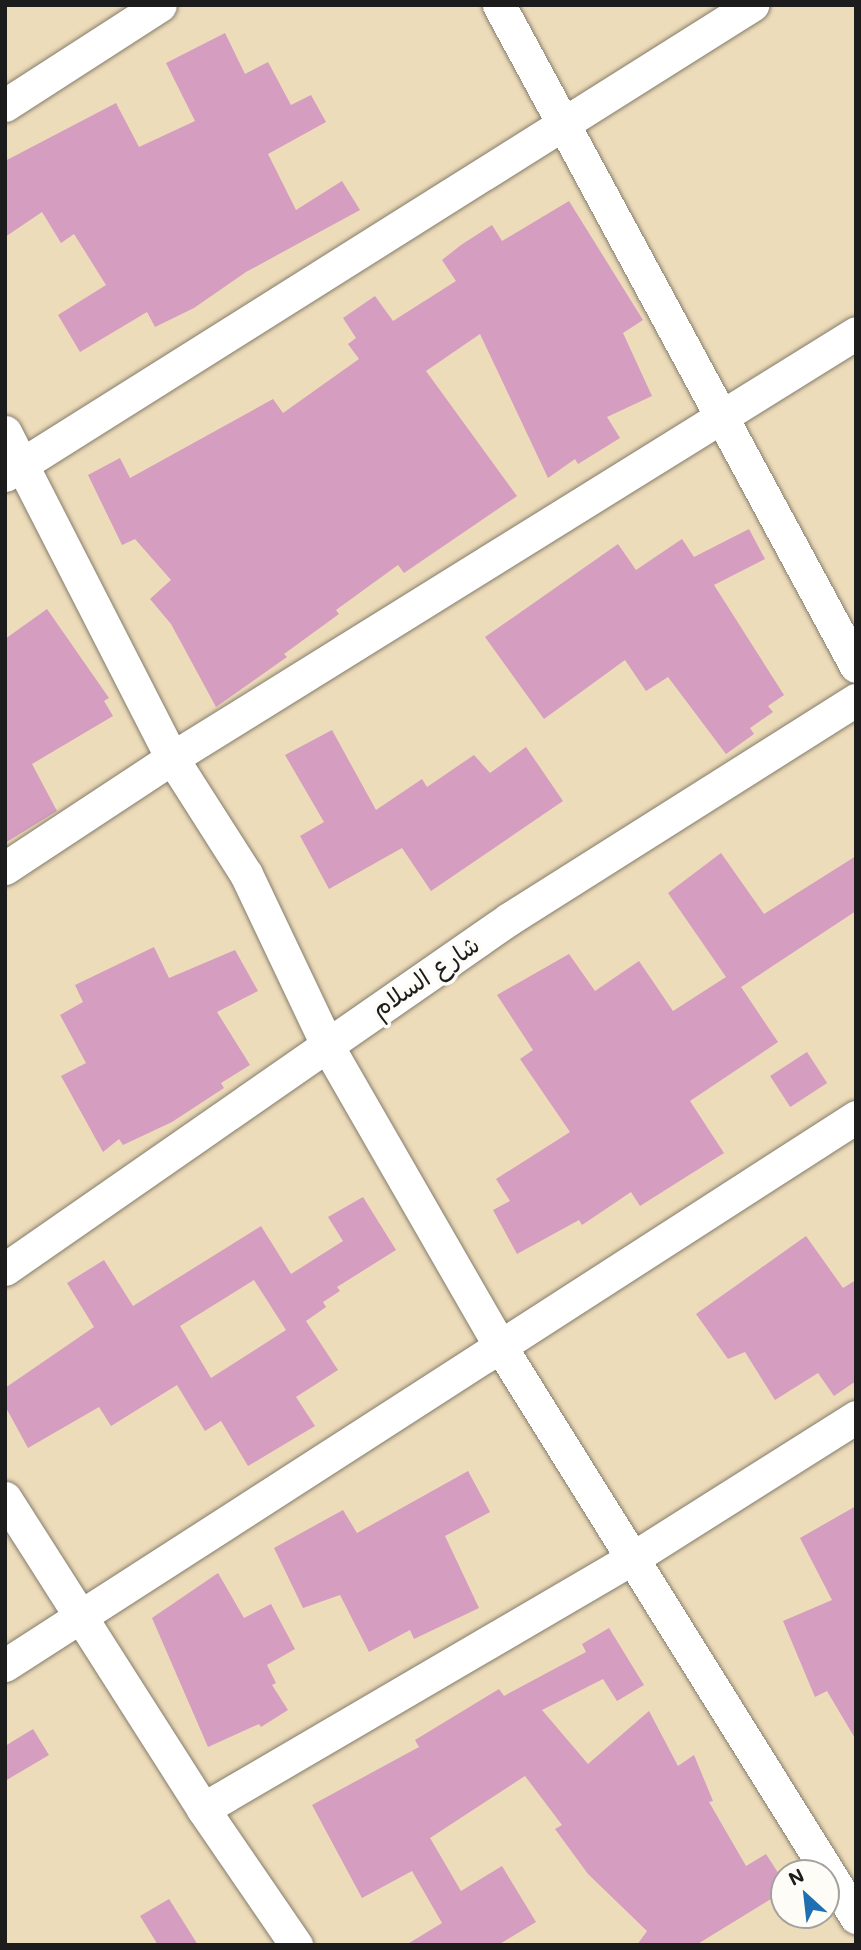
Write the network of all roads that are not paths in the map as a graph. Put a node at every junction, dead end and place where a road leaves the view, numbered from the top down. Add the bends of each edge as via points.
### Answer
1 (160, 5) edge
2 (499, 5) edge
3 (752, 5) edge
4 (5, 106) edge
5 (563, 124) junction
6 (856, 333) edge
7 (725, 417) junction
8 (5, 432) edge
9 (13, 470) edge
10 (856, 666) edge
11 (856, 700) edge
12 (172, 758) junction
13 (5, 868) edge
14 (328, 1047) junction
15 (856, 1117) edge
16 (5, 1269) edge
17 (500, 1346) junction
18 (856, 1417) edge
19 (5, 1498) edge
20 (633, 1558) junction
21 (81, 1617) junction
22 (5, 1665) edge
23 (203, 1809) junction
24 (856, 1917) edge
25 (296, 1945) edge

1 - 4 street
2 - 5 street
3 - 5 street
5 - 7 street
5 - 9 street
6 - 7 street
7 - 10 street
7 - 12 street
8 - 9 street
9 - 12 street
11 - 14 street, شارع السلام via 509,919
12 - 13 street
12 - 14 street via 246,874
14 - 16 street, شارع السلام
14 - 17 street
15 - 17 street
17 - 20 street
17 - 21 street
18 - 20 street
19 - 21 street
20 - 23 street
20 - 24 street
21 - 22 street
21 - 23 street
23 - 25 street

